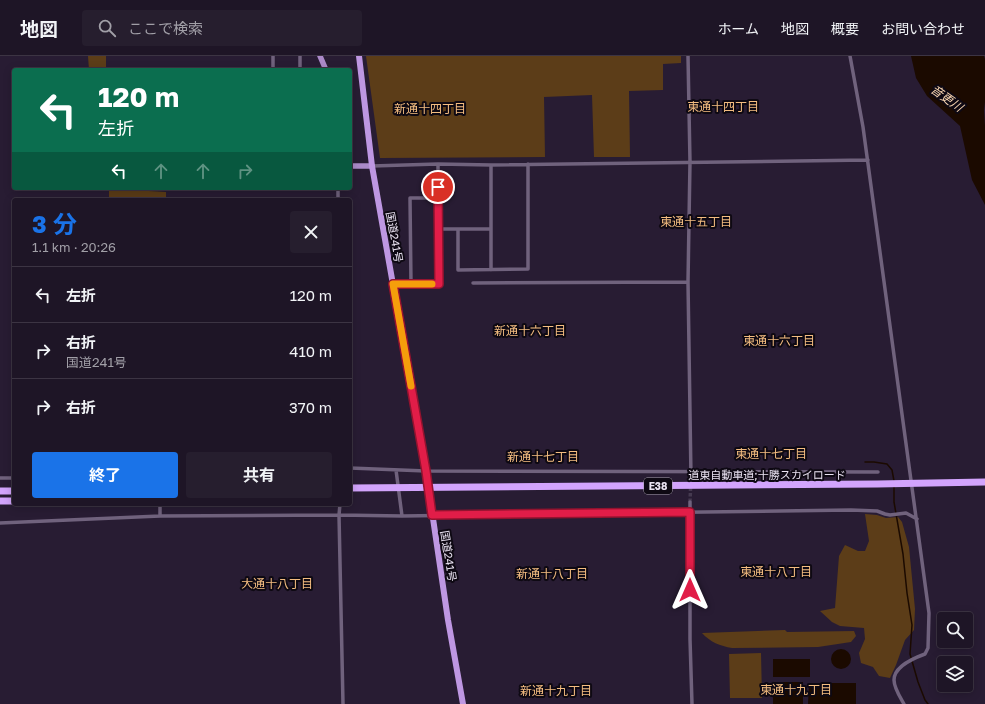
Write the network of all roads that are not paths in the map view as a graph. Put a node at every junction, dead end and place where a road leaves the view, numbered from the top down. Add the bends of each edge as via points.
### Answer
1 (273, 56) edge
2 (300, 56) edge
3 (320, 56) edge
4 (359, 56) edge
5 (688, 56) edge
6 (850, 56) edge
7 (273, 68) edge
8 (300, 68) edge
9 (325, 68) edge
10 (868, 160) junction
11 (690, 162) junction
12 (438, 164) junction
13 (491, 164) junction
14 (528, 164) junction
15 (352, 166) edge
16 (372, 166) junction
17 (438, 198) junction
18 (438, 229) junction
19 (458, 229) junction
20 (490, 229) junction
21 (491, 270) junction
22 (688, 282) junction
23 (473, 283) dead end
24 (393, 284) junction
25 (411, 284) junction
26 (352, 468) edge
27 (396, 470) junction
28 (426, 471) junction
29 (691, 472) junction
30 (878, 472) dead end
31 (0, 478) edge
32 (12, 478) edge
33 (691, 478) tunnel mouth
34 (985, 482) edge
35 (352, 489) edge
36 (12, 490) edge
37 (0, 491) edge
38 (0, 501) edge
39 (12, 501) edge
40 (690, 502) tunnel mouth
41 (160, 506) edge
42 (340, 506) edge
43 (690, 512) junction
44 (339, 515) junction
45 (432, 515) junction
46 (160, 516) junction
47 (402, 516) junction
48 (917, 519) junction
49 (0, 523) edge
50 (343, 704) edge
51 (463, 704) edge
52 (692, 704) edge
53 (904, 704) edge

1 - 7 street
2 - 8 street
3 - 9 main road
4 - 16 highway, 国道241号
5 - 11 street
6 - 10 street
10 - 11 street
10 - 48 street
11 - 14 street
11 - 22 street
12 - 13 street
12 - 16 street
12 - 17 street
13 - 14 street
13 - 20 street
14 - 21 street via 528,270
15 - 16 main road
16 - 24 highway, 国道241号
17 - 18 street
17 - 25 street via 410,198
18 - 19 street
18 - 25 street via 439,284
19 - 20 street
19 - 21 street via 458,270
20 - 21 street
22 - 23 street
22 - 29 street
24 - 25 street
24 - 28 highway, 国道241号
26 - 27 street
27 - 28 street
27 - 47 street
28 - 29 street
28 - 45 highway, 国道241号
29 - 30 street
29 - 33 street
31 - 32 street
34 - 35 highway, 道東自動車道;十勝スカイロード / E38
36 - 37 highway
38 - 39 highway
40 - 43 street
41 - 46 street
42 - 44 street
43 - 45 street
43 - 48 street via 851,510 877,511 890,515 906,513
43 - 52 street
44 - 46 street
44 - 47 street
44 - 50 street
45 - 47 street
45 - 51 highway, 国道241号
46 - 49 street
48 - 53 street via 929,613 928,648 925,654 902,666 895,674 894,684

